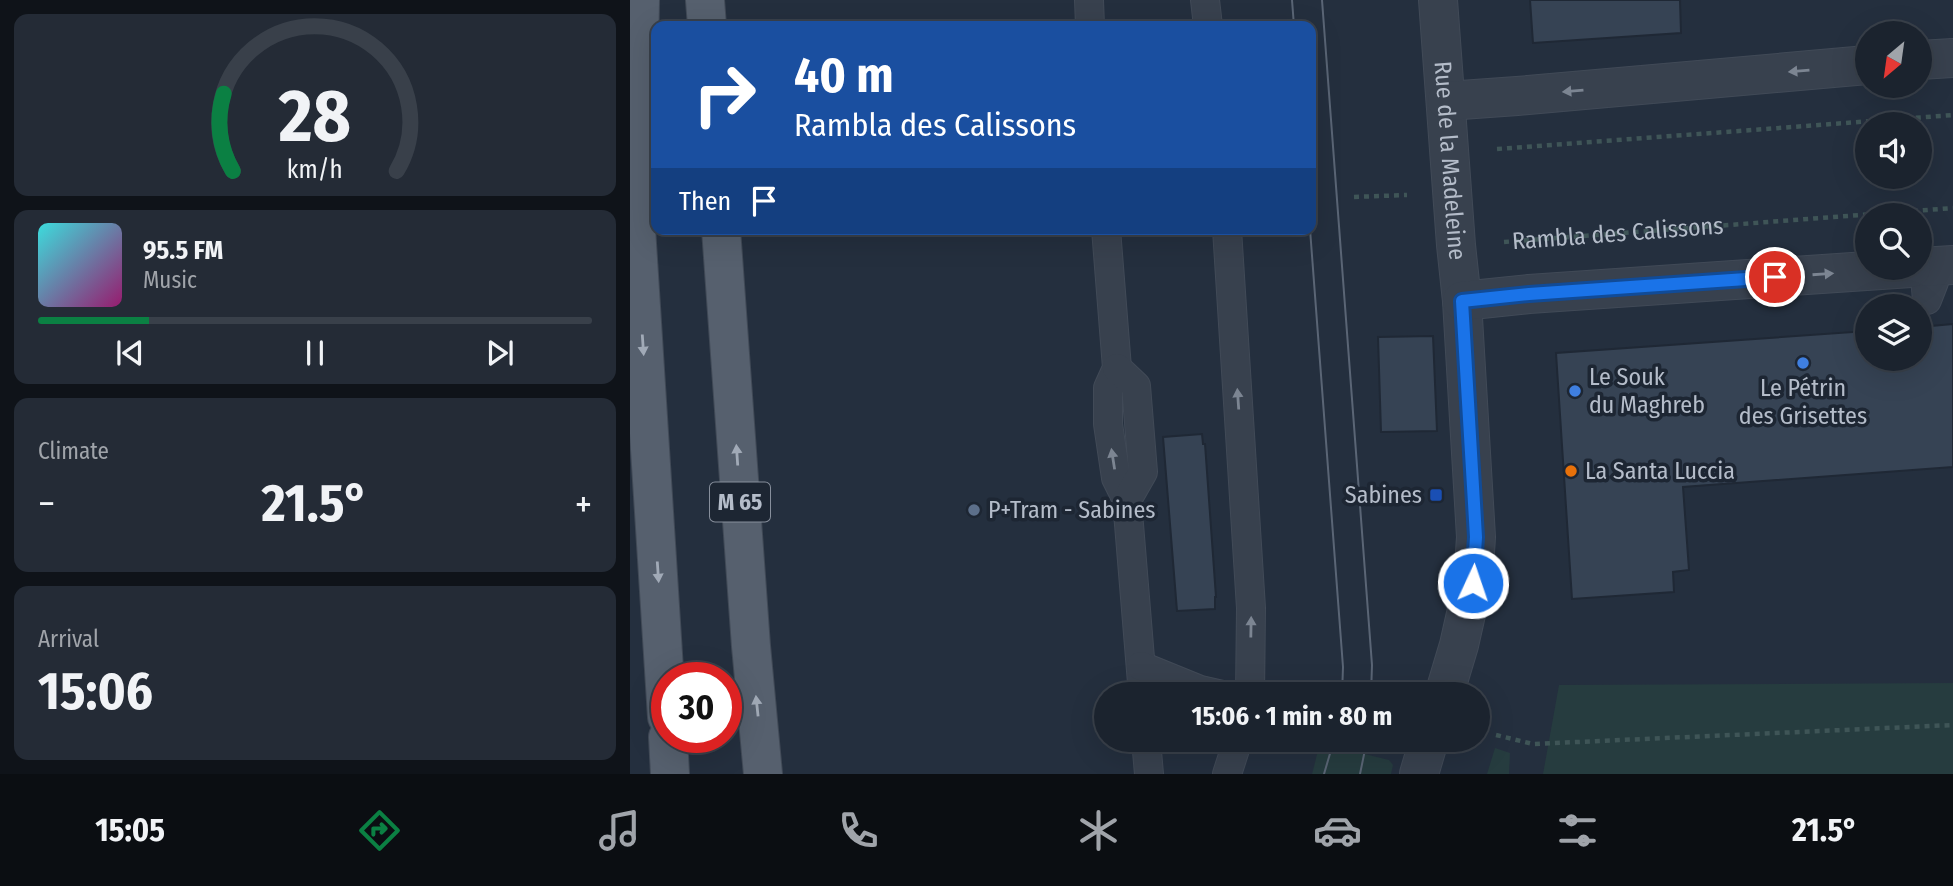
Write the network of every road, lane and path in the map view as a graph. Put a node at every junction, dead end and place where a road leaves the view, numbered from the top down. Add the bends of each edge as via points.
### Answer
1 (640, 0) edge
2 (705, 0) edge
3 (1089, 0) edge
4 (1205, 0) edge
5 (1438, 0) edge
6 (706, 21) edge
7 (1090, 21) edge
8 (1207, 21) edge
9 (1953, 58) edge
10 (1932, 59) edge
11 (1855, 66) edge
12 (1447, 101) junction
13 (1953, 115) edge
14 (1495, 160) dead end
15 (1413, 195) dead end
16 (1354, 197) dead end
17 (1953, 208) edge
18 (721, 235) edge
19 (1106, 235) edge
20 (1227, 235) edge
21 (1500, 242) dead end
22 (1855, 274) edge
23 (1462, 301) junction
24 (1117, 368) junction
25 (1127, 500) junction
26 (664, 662) edge
27 (1141, 666) junction
28 (1142, 682) edge
29 (1180, 682) edge
30 (1250, 682) edge
31 (1448, 682) edge
32 (1953, 725) edge
33 (1496, 734) dead end
34 (1147, 752) edge
35 (1234, 752) edge
36 (1425, 752) edge
37 (669, 753) edge
38 (670, 774) edge
39 (763, 774) edge
40 (1149, 774) edge
41 (1227, 774) edge
42 (1419, 774) edge

1 -> 26 main road via 636,228
2 - 6 main road
3 - 7 lane
4 - 8 lane
5 - 12 street, Rue de la Madeleine
9 - 10 street
11 -> 12 street
12 - 23 street, Rue de la Madeleine
13 - 14 path via 1494,149
15 - 16 path
17 - 21 path, Rambla des Calissons
39 -> 18 main road, M 65
19 - 24 lane
30 -> 20 lane via 1251,608
23 -> 22 street
23 - 31 street, Rue de la Madeleine via 1476,537 1473,583
25 -> 24 lane via 1116,478 1108,424 1108,388
24 - 25 lane via 1136,386 1143,472
25 - 27 lane
27 - 28 lane
27 - 29 lane
32 - 33 path via 1533,744
34 - 40 lane
35 - 41 lane
36 - 42 street
37 - 38 main road

